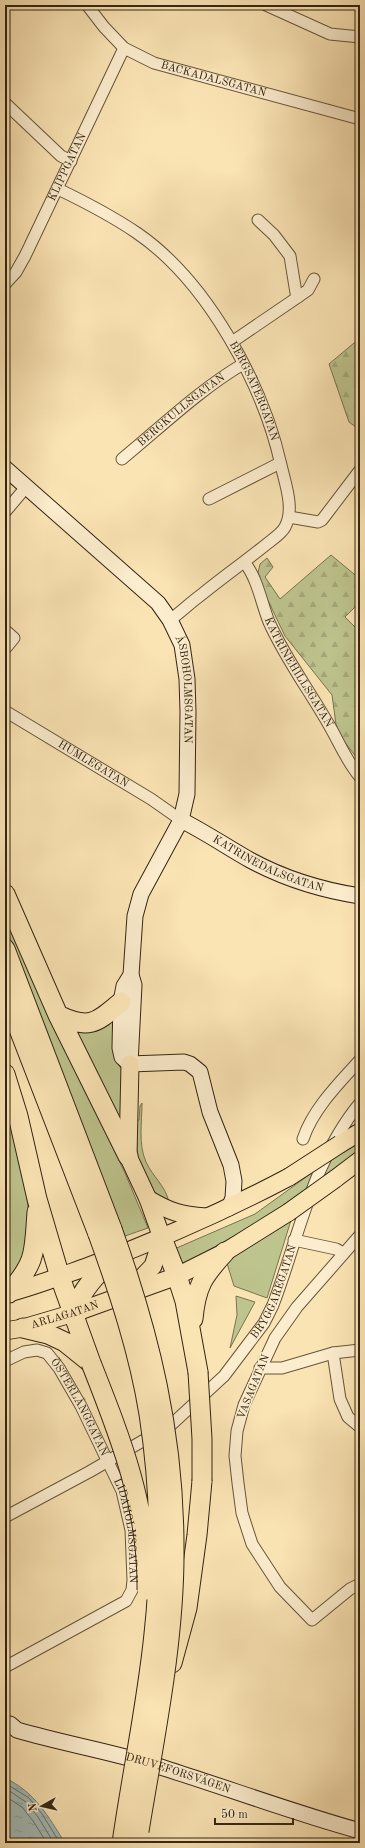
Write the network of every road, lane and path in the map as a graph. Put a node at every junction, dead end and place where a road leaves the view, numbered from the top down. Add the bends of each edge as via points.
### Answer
1 (87, 5) edge
2 (266, 5) edge
3 (360, 37) edge
4 (124, 48) junction
5 (5, 103) edge
6 (360, 119) edge
7 (71, 161) junction
8 (58, 189) junction
9 (258, 220) dead end
10 (314, 279) dead end
11 (5, 284) edge
12 (298, 297) junction
13 (232, 342) junction
14 (243, 364) junction
15 (122, 459) dead end
16 (280, 463) junction
17 (5, 468) edge
18 (360, 470) edge
19 (27, 486) junction
20 (209, 500) dead end
21 (5, 512) edge
22 (290, 517) junction
23 (245, 563) junction
24 (170, 620) junction
25 (5, 630) edge
26 (5, 649) edge
27 (5, 711) edge
28 (360, 777) edge
29 (181, 820) junction
30 (5, 894) edge
31 (360, 896) edge
32 (5, 949) edge
33 (131, 975) junction
34 (5, 993) edge
35 (121, 1002) junction
36 (58, 1015) junction
37 (360, 1060) edge
38 (130, 1064) junction
39 (5, 1074) edge
40 (360, 1103) edge
41 (360, 1132) edge
42 (303, 1139) dead end
43 (128, 1156) junction
44 (357, 1164) edge
45 (38, 1199) junction
46 (148, 1199) junction
47 (229, 1208) junction
48 (209, 1217) junction
49 (105, 1232) junction
50 (360, 1235) edge
51 (162, 1238) junction
52 (294, 1240) junction
53 (224, 1252) junction
54 (343, 1253) junction
55 (116, 1256) junction
56 (177, 1276) junction
57 (60, 1277) junction
58 (7, 1293) edge
59 (124, 1295) junction
60 (74, 1313) junction
61 (14, 1329) edge
62 (192, 1336) junction
63 (360, 1350) edge
64 (333, 1353) junction
65 (5, 1361) edge
66 (92, 1363) junction
67 (260, 1368) junction
68 (360, 1427) edge
69 (138, 1444) junction
70 (109, 1460) junction
71 (122, 1491) junction
72 (5, 1517) edge
73 (360, 1584) edge
74 (5, 1667) edge
75 (150, 1717) junction
76 (9, 1729) edge
77 (360, 1831) edge
78 (138, 1837) edge
79 (122, 1843) edge

1 - 4 street, BACKADALSGATAN
2 - 3 street via 330,34
4 - 6 street, BACKADALSGATAN via 154,63
4 - 7 street, KLIPPGATAN
5 - 7 street via 61,156
7 - 8 street, KLIPPGATAN
8 - 11 street, KLIPPGATAN via 16,272
8 - 13 street, BERGSÄTERGATAN via 96,208 138,234 166,258 195,289
9 - 12 street via 274,234 290,256
10 - 12 street via 308,290
12 - 13 street
13 - 14 street, BERGSÄTERGATAN
14 - 15 street, BERGKULLSGATAN via 197,397
14 - 16 street, BERGSÄTERGATAN via 273,432
16 - 20 street
16 - 22 street, BERGSÄTERGATAN
17 - 19 street, ÅSBOHOLMSGATAN
18 - 22 street via 322,520 318,522
19 - 21 street
19 - 24 street, ÅSBOHOLMSGATAN via 158,603
22 - 23 street via 285,528
23 - 24 street
23 - 28 street, KATRINEHILLSGATAN via 282,647
24 - 29 street, ÅSBOHOLMSGATAN via 182,645 187,679 187,794
25 - 26 street via 14,638
27 - 29 street, HUMLEGATAN
29 - 31 street, KATRINEDALSGATAN via 273,871 327,891
29 - 33 street, ÅSBOHOLMSGATAN via 141,894 135,916
30 - 36 highway
32 - 49 highway
33 - 35 street, ÅSBOHOLMSGATAN via 124,986
33 - 38 street, ÅSBOHOLMSGATAN via 134,986
34 - 49 highway
35 - 36 highway via 93,1022 77,1023
35 - 38 street, ÅSBOHOLMSGATAN via 120,1048 122,1057
36 - 43 highway
37 - 42 street via 336,1086 307,1127
38 - 43 main road
38 - 47 street via 177,1061 190,1064 200,1072 210,1112 231,1165 234,1181 233,1198
39 - 45 highway
40 - 52 street, BRYGGAREGATAN via 346,1119 315,1179
41 - 47 main road, bridge via 289,1177
43 - 46 main road
44 - 53 main road, ARLAGATAN, bridge via 289,1212
45 - 57 highway
45 - 58 highway via 32,1261 23,1278
46 - 48 main road via 182,1215
46 - 51 main road
47 - 48 main road
48 - 51 main road
49 - 75 highway, bridge via 149,1412 154,1457 159,1552
50 - 54 street, VASAGATAN
51 - 55 main road
51 - 56 highway
51 - 59 main road via 153,1266
52 - 54 street via 336,1249
52 - 69 street, BRYGGAREGATAN via 273,1305 264,1323 240,1356 224,1376 172,1424
53 - 56 main road, ARLAGATAN
53 - 62 highway via 198,1288
54 - 67 street, VASAGATAN via 297,1307 275,1338
55 - 57 main road
55 - 60 highway via 90,1282 77,1301
56 - 59 main road, ARLAGATAN
56 - 62 highway
57 - 58 main road
57 - 60 highway
59 - 60 main road, ARLAGATAN
60 - 61 main road, ARLAGATAN
60 - 66 highway
61 - 66 highway via 48,1334 65,1342
62 - 75 highway, bridge via 198,1372 202,1453 197,1535 187,1608
63 - 64 street
64 - 67 street via 282,1368
64 - 68 street via 340,1399 348,1417
65 - 70 street, ÖSTERLÅNGGATAN via 24,1352 37,1350 47,1354 59,1368
66 - 75 highway, bridge via 127,1458 140,1510 147,1587
67 - 73 street, VASAGATAN via 237,1430 235,1456 242,1513 252,1544 280,1587 312,1620
69 - 70 street, BRYGGAREGATAN
69 - 71 street via 123,1476
70 - 71 street, LIDAHOLMSGATAN
70 - 72 street, BRYGGAREGATAN
71 - 74 street, LIDAHOLMSGATAN via 131,1530 132,1557 132,1590 126,1601
75 - 78 highway, bridge
75 - 79 highway, bridge
76 - 77 street, DRUVEFORSVÄGEN via 117,1754

